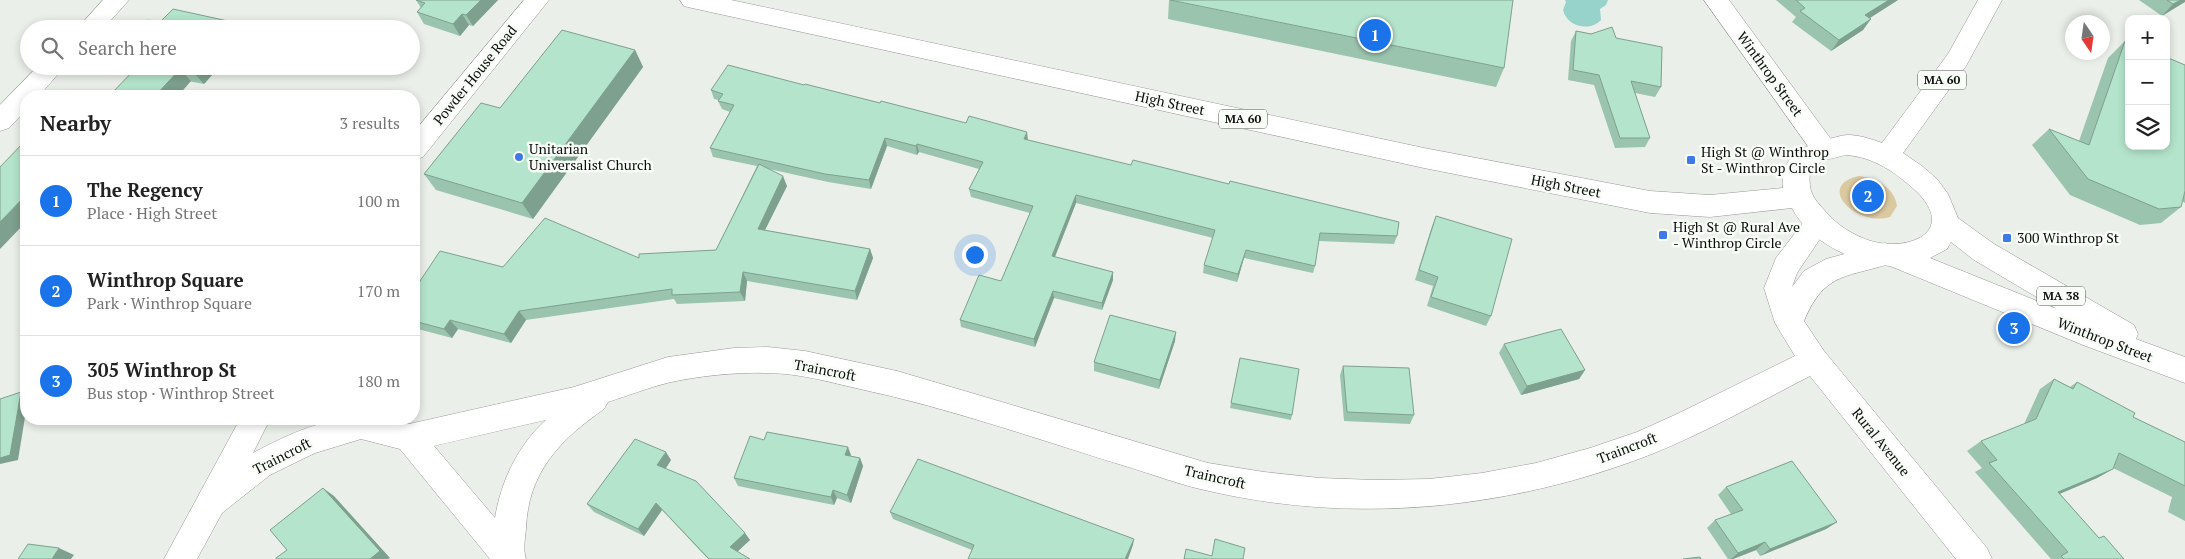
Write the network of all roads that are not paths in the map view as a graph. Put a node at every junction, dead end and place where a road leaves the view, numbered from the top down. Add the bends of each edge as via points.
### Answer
1 (117, 0) edge
2 (537, 0) edge
3 (692, 0) edge
4 (1716, 0) edge
5 (1990, 0) edge
6 (98, 20) edge
7 (44, 75) edge
8 (30, 90) edge
9 (20, 100) edge
10 (0, 121) edge
11 (420, 143) edge
12 (1824, 148) junction
13 (1888, 156) junction
14 (1797, 197) junction
15 (1817, 224) junction
16 (1947, 224) junction
17 (1889, 255) junction
18 (1788, 323) junction
19 (1814, 360) junction
20 (2181, 368) edge
21 (608, 390) junction
22 (252, 425) edge
23 (350, 425) edge
24 (368, 425) edge
25 (409, 438) junction
26 (211, 503) junction
27 (509, 558) edge
28 (180, 559) edge
29 (1976, 559) edge

1 - 6 street
2 - 11 street, Powder House Road
3 - 14 street, High Street / MA 60 via 1424,158 1650,202 1710,206
4 - 12 street, Winthrop Street
5 - 13 street, MA 60 via 1957,60
7 - 8 street
9 - 10 street
12 - 13 street via 1860,146
12 - 14 street via 1805,159 1798,170 1795,183
13 - 16 street via 1926,183 1943,208
14 - 15 street
15 - 17 street via 1854,246
15 - 18 street, Rural Avenue via 1786,266 1778,288
16 - 17 street via 1942,237 1932,245 1918,252
16 - 20 street, Winthrop Street / MA 38 via 1984,252
17 - 18 street via 1825,270 1810,282 1797,300
17 - 20 street, Winthrop Street
18 - 19 street, Rural Avenue
19 - 21 street, Traincroft via 1645,442 1589,463 1498,485 1398,496 1348,496 1255,486 1208,477 897,384 805,364 768,360 701,364 668,370
19 - 29 street, Rural Avenue
21 - 25 street, Traincroft
21 - 27 street, Traincroft via 553,430 526,468 513,506
22 - 26 street
23 - 26 street, Traincroft via 287,450 259,465
24 - 25 street, Traincroft
25 - 27 street, Traincroft
26 - 28 street

